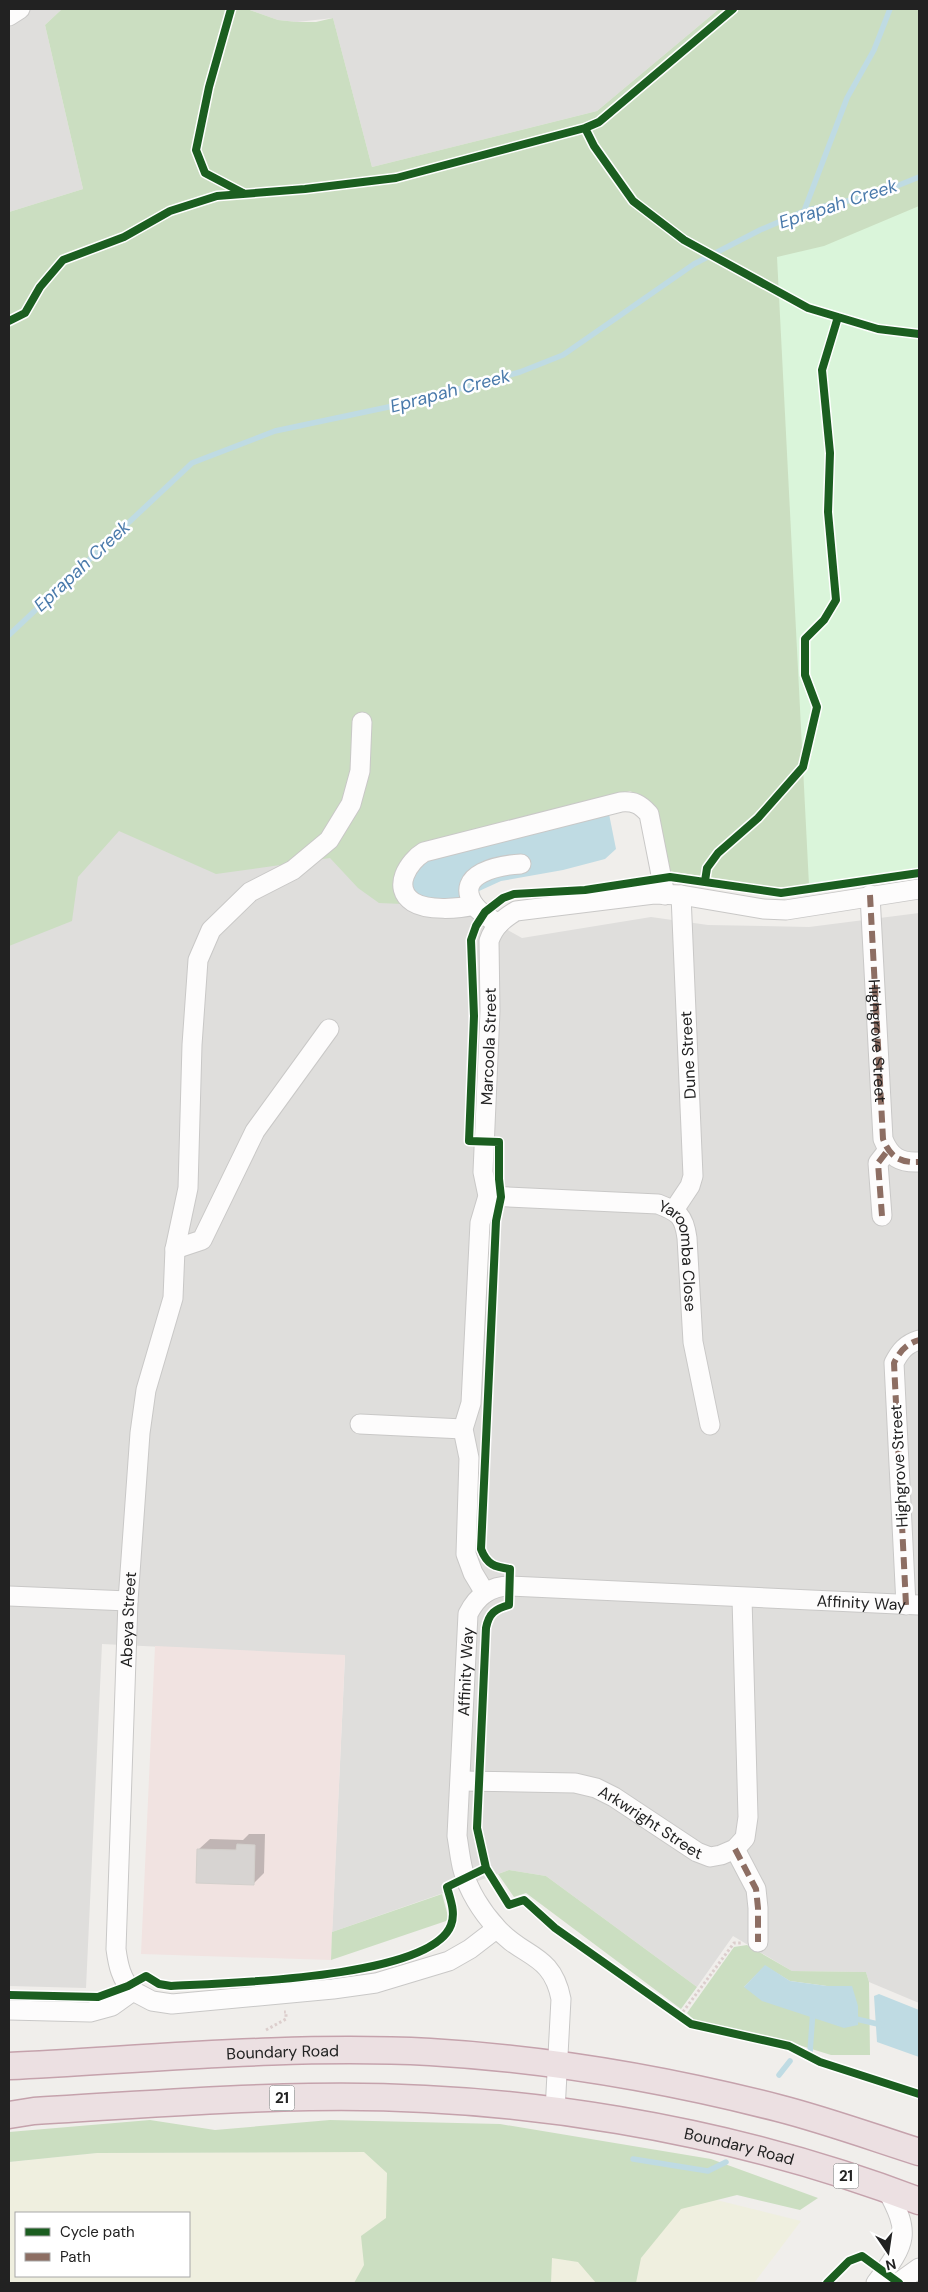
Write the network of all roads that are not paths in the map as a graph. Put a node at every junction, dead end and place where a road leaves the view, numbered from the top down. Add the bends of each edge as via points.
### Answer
1 (20, 9) edge
2 (9, 16) edge
3 (362, 722) dead end
4 (521, 864) dead end
5 (919, 889) edge
6 (673, 895) junction
7 (870, 895) junction
8 (474, 905) junction
9 (498, 924) junction
10 (329, 1029) dead end
11 (888, 1150) junction
12 (919, 1162) edge
13 (488, 1196) junction
14 (674, 1210) junction
15 (882, 1216) dead end
16 (175, 1249) junction
17 (919, 1340) edge
18 (360, 1424) dead end
19 (710, 1425) dead end
20 (463, 1429) junction
21 (485, 1593) junction
22 (9, 1596) edge
23 (742, 1598) junction
24 (128, 1601) junction
25 (913, 1605) edge
26 (461, 1781) junction
27 (735, 1849) junction
28 (496, 1928) junction
29 (758, 1942) road end
30 (133, 1991) junction
31 (9, 2010) edge
32 (556, 2064) junction
33 (9, 2066) edge
34 (554, 2110) junction
35 (9, 2115) edge
36 (919, 2152) edge
37 (886, 2188) junction
38 (919, 2200) edge
39 (919, 2268) edge
40 (876, 2283) edge
41 (898, 2283) edge

1 - 2 street
3 - 16 street, Abeya Street via 360,770 351,804 329,840 294,870 250,892 210,930 198,960 188,1188
4 - 8 street via 503,865 477,876 469,891
5 - 7 street
6 - 7 street via 786,910
6 - 8 street, Dune Street via 649,814 632,802 612,804 424,852 408,865 404,887 407,897 413,902 422,906 452,908
6 - 9 street via 516,911
6 - 14 street, Dune Street via 693,1176
7 - 11 street, Highgrove Street via 884,1139
8 - 9 street
9 - 13 street, Marcoola Street via 489,941 490,1011 483,1172
10 - 16 street via 255,1131 202,1240
11 - 12 street via 896,1158
11 - 15 street via 878,1163
13 - 14 street, Yaroomba Close via 658,1204
13 - 20 street, Marcoola Street via 480,1223 471,1402
14 - 19 street, Yaroomba Close via 684,1222 688,1238 693,1342
16 - 24 street, Abeya Street via 173,1298 146,1390 140,1433
17 - 25 street, Highgrove Street via 909,1343 894,1363
18 - 20 street
20 - 21 street, Marcoola Street via 469,1458 466,1554
21 - 23 street, Affinity Way via 498,1586 510,1586
21 - 26 street, Affinity Way via 474,1601 468,1614
22 - 24 street
23 - 25 street, Affinity Way
23 - 27 street via 748,1817 745,1838
24 - 30 street, Abeya Street via 116,1949 121,1974
26 - 27 street, Arkwright Street via 575,1783 596,1788 697,1852 710,1857
26 - 28 street, Affinity Way via 457,1836 463,1871 480,1906
27 - 29 street via 756,1889
28 - 30 street via 450,1961 376,1983 172,2004 152,2001
28 - 32 street, Affinity Way via 548,1966 558,1982 561,1999
30 - 31 street via 112,2006 90,2012
32 - 33 highway, Boundary Road via 432,2052 358,2050
32 - 34 street
32 - 36 highway, Boundary Road via 676,2084 779,2108
34 - 35 highway, Boundary Road / 21 via 402,2098 308,2096
34 - 37 highway, Boundary Road / 21 via 675,2130 772,2153
37 - 38 highway, Boundary Road / 21
37 - 40 street via 901,2218 904,2233 901,2248
39 - 41 street

